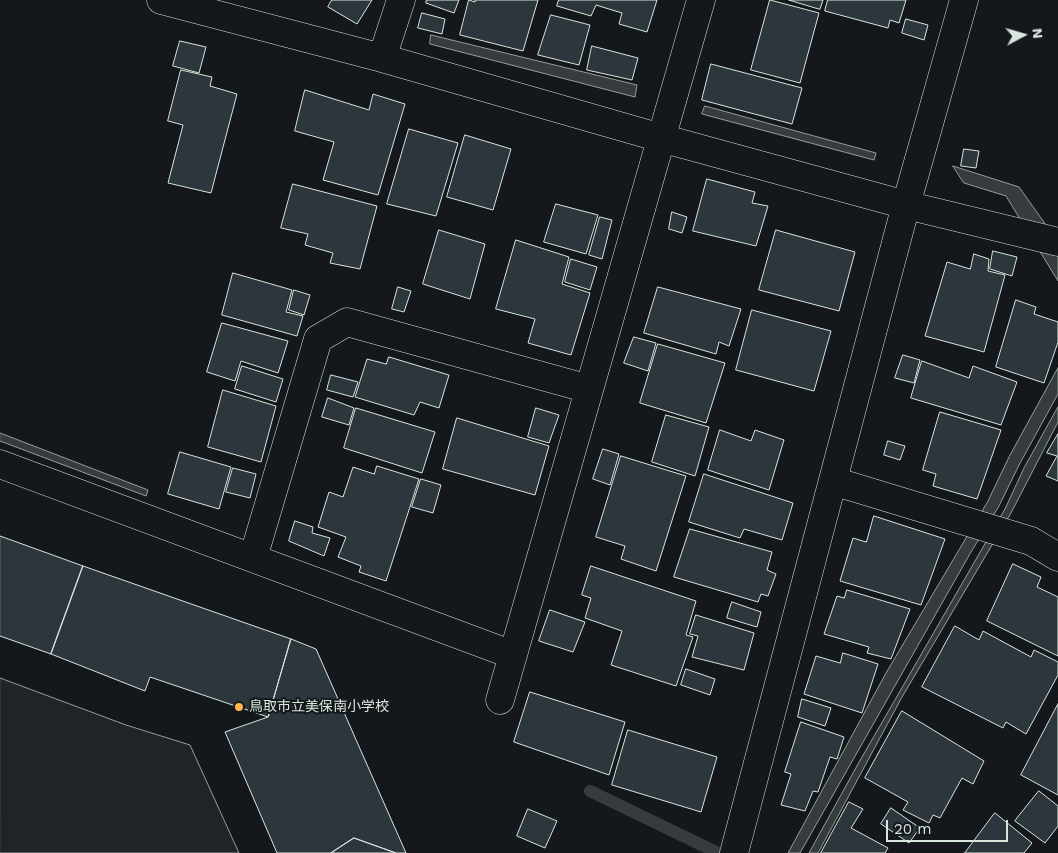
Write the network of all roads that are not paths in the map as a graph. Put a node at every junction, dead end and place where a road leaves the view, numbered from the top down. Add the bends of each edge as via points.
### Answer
1 (161, 0) edge
2 (401, 0) edge
3 (701, 0) edge
4 (964, 0) edge
5 (382, 58) junction
6 (661, 138) junction
7 (906, 205) junction
8 (1058, 242) edge
9 (589, 389) junction
10 (0, 464) edge
11 (833, 482) junction
12 (1058, 557) edge
13 (253, 558) junction
14 (513, 655) junction
15 (500, 700) dead end
16 (734, 853) edge

1 - 5 street
2 - 5 street
3 - 6 street
4 - 7 street
5 - 6 street
6 - 7 street
6 - 9 street
7 - 8 street
7 - 11 street
9 - 13 street via 347,322 318,339
9 - 14 street
10 - 13 street
11 - 12 street via 1031,541
11 - 16 street
13 - 14 street
14 - 15 street

